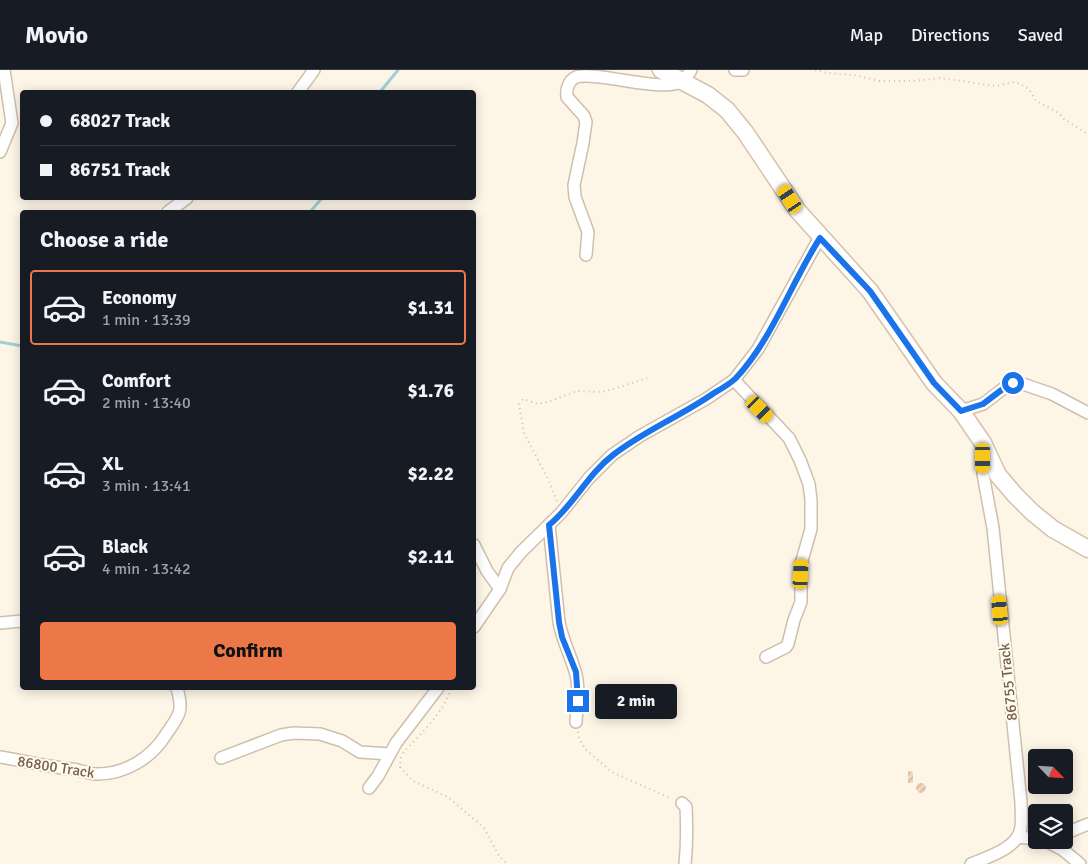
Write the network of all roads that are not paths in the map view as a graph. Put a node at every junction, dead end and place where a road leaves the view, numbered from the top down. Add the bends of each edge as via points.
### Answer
1 (4, 70) edge
2 (314, 70) edge
3 (661, 70) edge
4 (735, 70) edge
5 (743, 70) edge
6 (687, 75) edge
7 (299, 90) edge
8 (17, 124) edge
9 (0, 152) edge
10 (184, 200) edge
11 (171, 210) edge
12 (820, 238) junction
13 (586, 255) dead end
14 (734, 380) junction
15 (961, 411) junction
16 (1088, 413) edge
17 (983, 443) junction
18 (549, 525) junction
19 (476, 549) edge
20 (1088, 549) edge
21 (500, 589) junction
22 (20, 621) edge
23 (0, 623) edge
24 (476, 624) edge
25 (766, 657) dead end
26 (178, 690) edge
27 (436, 690) edge
28 (576, 722) road end
29 (390, 754) junction
30 (0, 757) edge
31 (222, 758) dead end
32 (369, 788) dead end
33 (682, 803) road end
34 (1088, 824) edge
35 (1073, 830) edge
36 (1018, 837) junction
37 (1028, 838) edge
38 (1061, 849) edge
39 (685, 864) edge
40 (971, 864) edge
41 (1080, 864) edge

1 - 8 street
2 - 7 street
3 - 6 street
4 - 5 street
6 - 12 street via 727,110 745,132
6 - 13 street via 671,84 585,76 576,77 568,86 567,97 586,122 574,185 588,232
8 - 9 street
10 - 11 street
12 - 14 street via 758,349
12 - 15 street via 870,291 934,383
14 - 18 street via 612,456
14 - 25 street via 789,438 809,484 811,500 811,529 801,564 801,602 786,647
15 - 16 street via 983,404 1008,385 1020,383 1052,394
15 - 17 street
17 - 20 street via 998,474 1020,501 1053,529
17 - 36 street, 86755 Track via 983,474 992,528 1021,802
18 - 21 street via 508,568
18 - 28 street via 559,622 578,684
19 - 21 street
21 - 24 street
22 - 23 street
26 - 30 street, 86800 Track via 182,708 174,723 148,756 128,768 97,774
27 - 29 street
29 - 31 street via 360,752 342,741 320,734 294,733
29 - 32 street
33 - 39 street via 686,807 688,840
34 - 35 street
36 - 37 street
36 - 40 street via 1012,844
38 - 41 street

